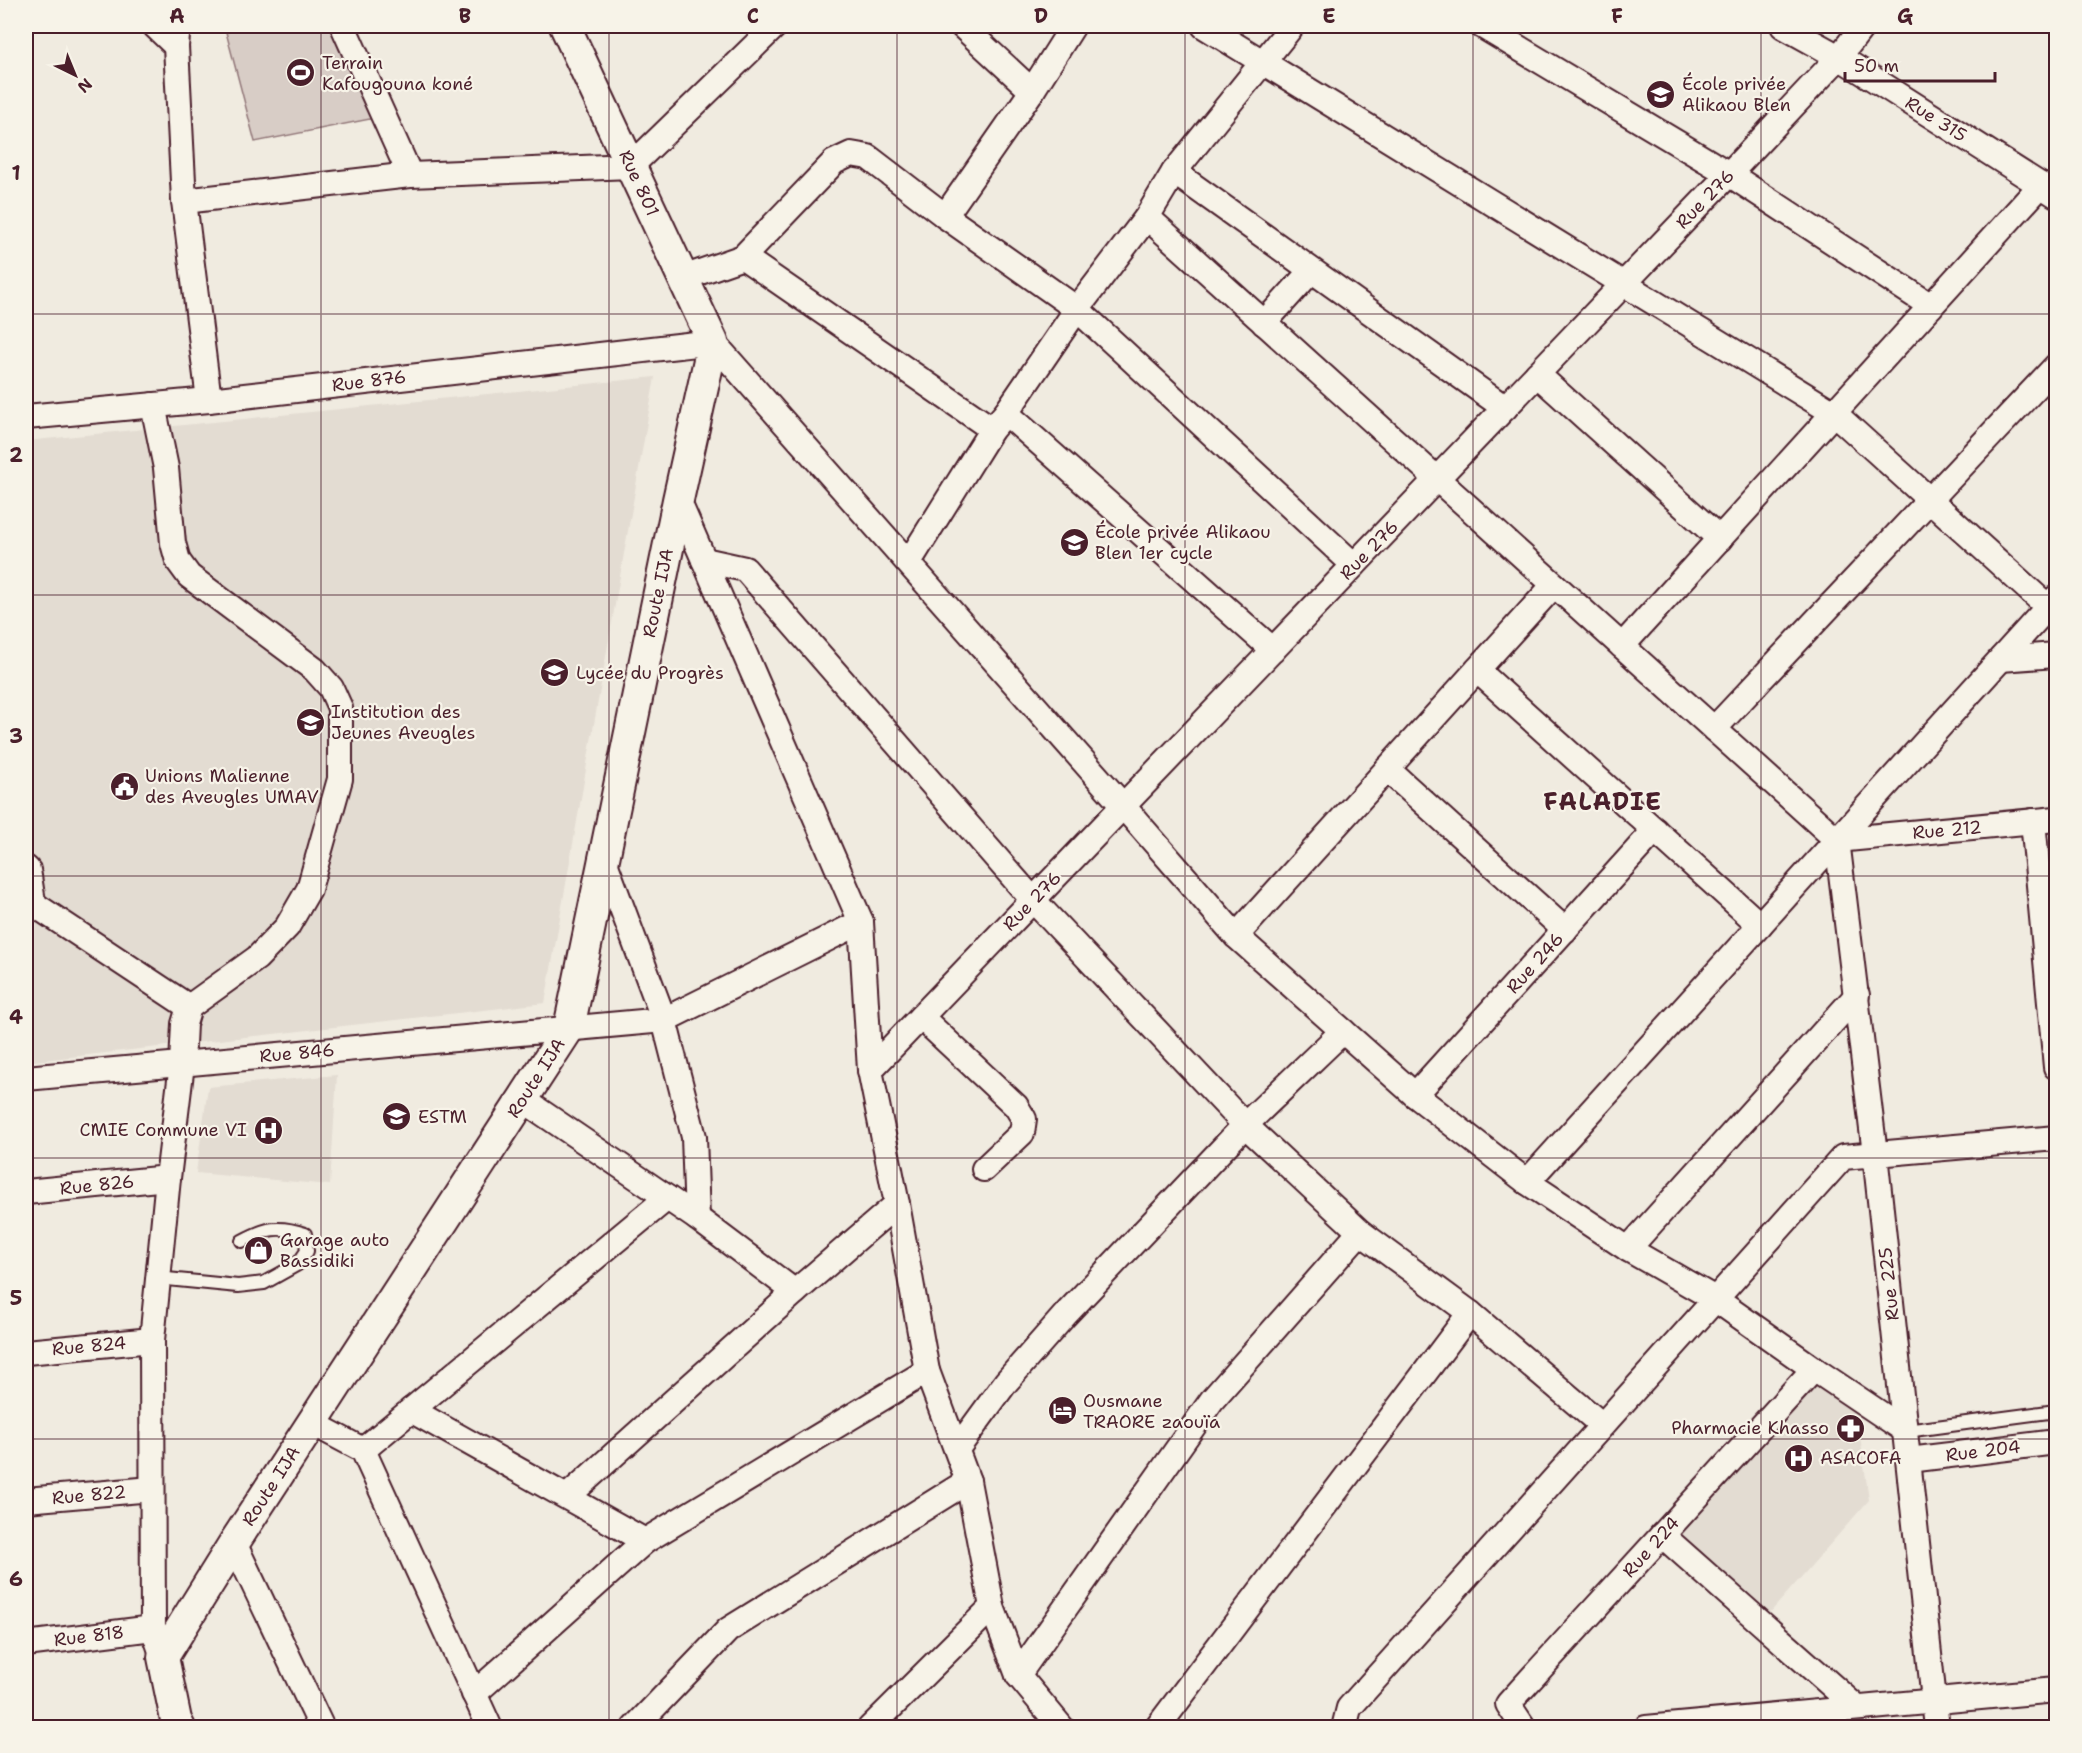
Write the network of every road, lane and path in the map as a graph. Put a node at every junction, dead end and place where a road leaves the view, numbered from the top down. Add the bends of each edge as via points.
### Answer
1 (155, 26) edge
2 (343, 26) edge
3 (565, 26) edge
4 (775, 26) edge
5 (962, 26) edge
6 (1073, 26) edge
7 (1204, 26) edge
8 (1292, 26) edge
9 (1482, 26) edge
10 (1784, 26) edge
11 (1863, 26) edge
12 (177, 36) edge
13 (1839, 57) junction
14 (1263, 63) junction
15 (1032, 91) junction
16 (631, 166) junction
17 (1174, 172) junction
18 (1730, 174) junction
19 (410, 175) junction
20 (2049, 190) edge
21 (184, 201) junction
22 (945, 216) junction
23 (1147, 217) junction
24 (743, 257) junction
25 (1311, 271) junction
26 (683, 278) junction
27 (1624, 285) junction
28 (1931, 306) junction
29 (1077, 309) junction
30 (1264, 323) junction
31 (713, 342) junction
32 (2056, 366) edge
33 (1537, 374) junction
34 (209, 400) junction
35 (153, 405) junction
36 (1505, 408) junction
37 (1834, 413) junction
38 (26, 417) edge
39 (999, 421) junction
40 (1437, 479) junction
41 (678, 500) junction
42 (1930, 500) junction
43 (1720, 539) junction
44 (704, 560) junction
45 (909, 562) junction
46 (1354, 566) junction
47 (1554, 585) junction
48 (2052, 603) edge
49 (1622, 646) junction
50 (1273, 650) junction
51 (2056, 655) edge
52 (2001, 659) junction
53 (1477, 670) junction
54 (1714, 729) junction
55 (1387, 769) junction
56 (1123, 806) junction
57 (2045, 820) edge
58 (1655, 830) junction
59 (1837, 840) junction
60 (604, 860) junction
61 (26, 868) edge
62 (1033, 900) junction
63 (861, 922) junction
64 (1760, 925) junction
65 (1565, 930) junction
66 (1236, 936) junction
67 (1857, 995) junction
68 (189, 1007) junction
69 (921, 1017) junction
70 (664, 1020) junction
71 (569, 1028) junction
72 (1343, 1031) junction
73 (182, 1064) junction
74 (2056, 1067) edge
75 (870, 1070) junction
76 (26, 1078) edge
77 (1415, 1095) junction
78 (522, 1099) junction
79 (1245, 1125) junction
80 (2056, 1138) edge
81 (1875, 1154) junction
82 (984, 1169) dead end
83 (168, 1178) junction
84 (1527, 1182) junction
85 (26, 1192) edge
86 (667, 1198) junction
87 (897, 1204) junction
88 (697, 1218) junction
89 (1360, 1232) junction
90 (242, 1241) dead end
91 (1628, 1249) junction
92 (157, 1278) junction
93 (795, 1292) junction
94 (1715, 1299) junction
95 (1470, 1312) junction
96 (152, 1340) junction
97 (26, 1352) edge
98 (1814, 1369) junction
99 (927, 1371) junction
100 (411, 1410) junction
101 (2056, 1411) edge
102 (312, 1423) junction
103 (1602, 1425) junction
104 (1906, 1431) junction
105 (2056, 1442) edge
106 (363, 1449) junction
107 (957, 1449) junction
108 (1909, 1460) junction
109 (968, 1481) junction
110 (152, 1489) junction
111 (568, 1497) junction
112 (26, 1500) edge
113 (1662, 1535) junction
114 (645, 1541) junction
115 (234, 1543) junction
116 (992, 1607) junction
117 (153, 1628) junction
118 (26, 1644) edge
119 (163, 1657) junction
120 (1018, 1675) junction
121 (2056, 1690) edge
122 (474, 1694) junction
123 (1934, 1701) junction
124 (1857, 1708) junction
125 (1730, 1724) edge
126 (174, 1725) edge
127 (322, 1728) edge
128 (490, 1728) edge
129 (634, 1728) edge
130 (870, 1728) edge
131 (1062, 1728) edge
132 (1157, 1728) edge
133 (1344, 1728) edge
134 (1524, 1728) edge
135 (1646, 1728) edge
136 (1937, 1728) edge

1 - 12 street
2 - 19 street
3 - 16 street, Rue 801
4 - 16 street
5 - 15 street
6 - 15 street
7 - 14 street
8 - 14 street
9 - 18 street
10 - 13 street, Rue 315
11 - 13 street, Rue 276
12 - 21 street
13 - 18 street, Rue 276
13 - 20 street, Rue 315
14 - 17 street
14 - 27 street
15 - 22 street
16 - 19 street
16 - 26 street, Rue 801
17 - 23 street
17 - 25 street
18 - 27 street, Rue 276
18 - 28 street
19 - 21 street
20 - 28 street
21 - 34 street
22 - 24 street via 868,157 850,154 834,162
22 - 29 street
23 - 29 street
23 - 30 street
24 - 26 street
24 - 39 street
25 - 30 street
25 - 36 street
26 - 31 street, Rue 801
27 - 33 street, Rue 276
27 - 37 street
28 - 37 street
29 - 39 street
29 - 46 street
30 - 40 street
31 - 34 street, Rue 876
31 - 41 street, Route IJA
31 - 45 street
32 - 42 street
33 - 36 street, Rue 276
33 - 43 street
34 - 35 street, Rue 876
35 - 38 street, Rue 876
35 - 68 street via 178,561 189,576 315,670 331,688 340,708 340,778 309,889 287,927 257,958
36 - 40 street, Rue 276
37 - 42 street
37 - 43 street
39 - 45 street
39 - 50 street
40 - 46 street, Rue 276
40 - 47 street
41 - 44 street
41 - 60 street, Route IJA
42 - 48 street
42 - 54 street
43 - 49 street
44 - 62 street via 744,568
44 - 63 street
45 - 56 street
46 - 50 street, Rue 276
47 - 49 street
47 - 53 street
48 - 52 street
49 - 54 street
50 - 56 street, Rue 276
51 - 52 street
52 - 59 street
53 - 55 street
53 - 58 street
54 - 59 street
55 - 65 street
55 - 66 street
56 - 62 street, Rue 276
56 - 66 street
57 - 59 street, Rue 212
57 - 74 street
58 - 64 street
58 - 65 street, Rue 246
59 - 64 street
59 - 67 street, Rue 225
60 - 70 street
60 - 71 street, Route IJA
61 - 68 street via 33,902 38,908
62 - 69 street, Rue 276
62 - 79 street
63 - 70 street
63 - 75 street
64 - 84 street
65 - 77 street, Rue 246
66 - 72 street
67 - 81 street, Rue 225
67 - 91 street
68 - 73 street
69 - 75 street, Rue 276
69 - 82 street via 1016,1106 1024,1119 1022,1133
70 - 71 street, Rue 846
70 - 88 street via 694,1137
71 - 73 street, Rue 846
71 - 78 street, Route IJA
72 - 77 street
72 - 79 street
73 - 76 street, Rue 846
73 - 83 street
75 - 87 street
77 - 84 street
78 - 86 street
78 - 102 street, Route IJA
79 - 89 street
79 - 107 street via 1065,1315 1006,1382
80 - 81 street
81 - 94 street via 1843,1157
81 - 104 street, Rue 225
83 - 85 street, Rue 826
83 - 92 street
84 - 91 street
86 - 88 street
86 - 100 street
87 - 93 street
87 - 99 street
88 - 93 street
89 - 95 street
89 - 120 street via 1212,1400
90 - 92 lane via 259,1231 286,1228 305,1234 307,1251 298,1264 264,1283 238,1286
91 - 94 street
92 - 96 street
93 - 111 street
94 - 98 street
94 - 103 street
95 - 103 street
95 - 132 street
96 - 97 street, Rue 824
96 - 110 street
98 - 104 street
98 - 113 street, Rue 224
99 - 107 street
99 - 114 street
100 - 106 street
100 - 111 street
101 - 104 lane
102 - 106 street
102 - 115 street, Route IJA
103 - 133 street via 1349,1708
104 - 108 street, Rue 225
105 - 108 street, Rue 204
106 - 122 street
107 - 109 street
108 - 123 street, Rue 225
109 - 116 street
109 - 129 street via 728,1630
110 - 112 street, Rue 822
110 - 117 street
111 - 114 street
113 - 124 street
113 - 134 street, Rue 224 via 1508,1704
114 - 122 street
115 - 119 street, Route IJA
115 - 127 street
116 - 120 street
116 - 130 street
117 - 118 street, Rue 818
117 - 119 street
119 - 126 street
120 - 131 street
121 - 123 street
122 - 128 street
123 - 124 street
123 - 136 street, Rue 225
124 - 125 street
125 - 135 street

